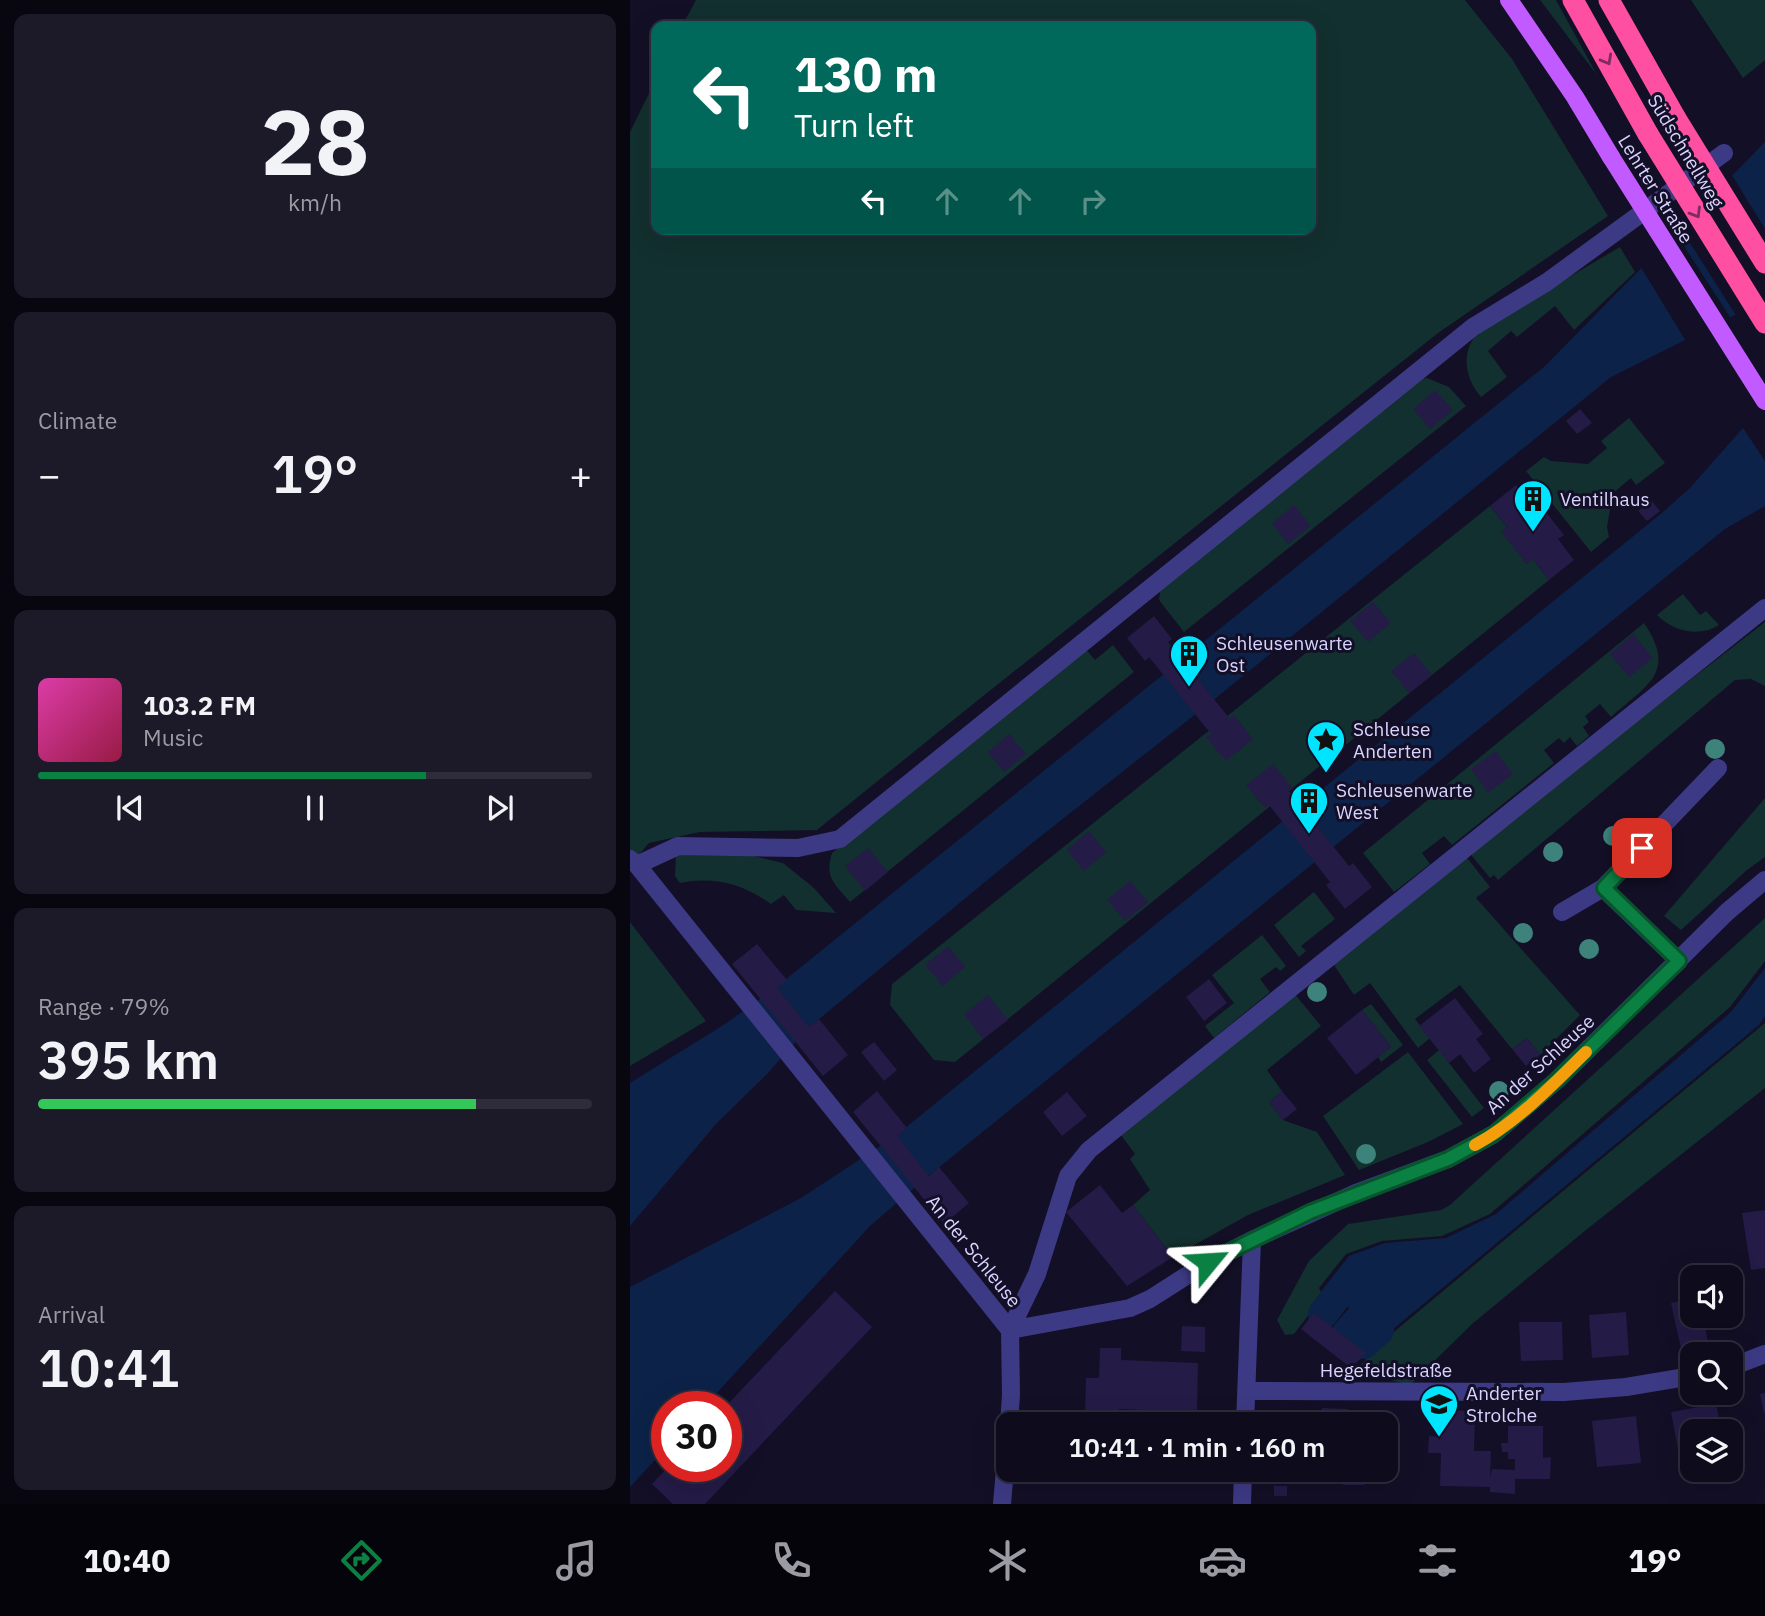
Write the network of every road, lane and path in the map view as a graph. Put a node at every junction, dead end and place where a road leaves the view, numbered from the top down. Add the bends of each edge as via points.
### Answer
1 (1508, 0) edge
2 (1573, 0) edge
3 (1609, 0) edge
4 (1724, 153) dead end
5 (1765, 263) edge
6 (1765, 323) edge
7 (1765, 401) edge
8 (1765, 608) edge
9 (1718, 768) dead end
10 (634, 862) edge
11 (1765, 880) edge
12 (1604, 888) junction
13 (1562, 912) dead end
14 (1679, 961) junction
15 (1252, 1240) junction
16 (1010, 1330) junction
17 (1765, 1354) edge
18 (1743, 1362) edge
19 (1680, 1378) edge
20 (1247, 1391) junction
21 (1010, 1412) edge
22 (1246, 1412) edge
23 (1004, 1482) edge
24 (1243, 1482) edge
25 (1002, 1504) edge
26 (1242, 1504) edge

1 - 7 main road, Lehrter Straße, bridge via 1575,97
2 -> 6 highway, Südschnellweg, bridge via 1648,134
3 - 5 highway, Südschnellweg, bridge
4 - 10 street via 1547,282 1473,327 840,839 798,848 678,846
8 - 16 street via 1089,1150 1068,1176 1037,1274
9 - 12 street
10 - 16 street, An der Schleuse
11 - 14 street, An der Schleuse
12 - 13 street
12 - 14 street
14 - 15 street, An der Schleuse via 1557,1080 1494,1134 1448,1159 1356,1193
15 - 16 street, An der Schleuse via 1130,1308
15 - 20 street
16 - 21 street
17 - 18 street
19 - 20 street, Hegefeldstraße via 1564,1392
20 - 22 street
23 - 25 street
24 - 26 street

